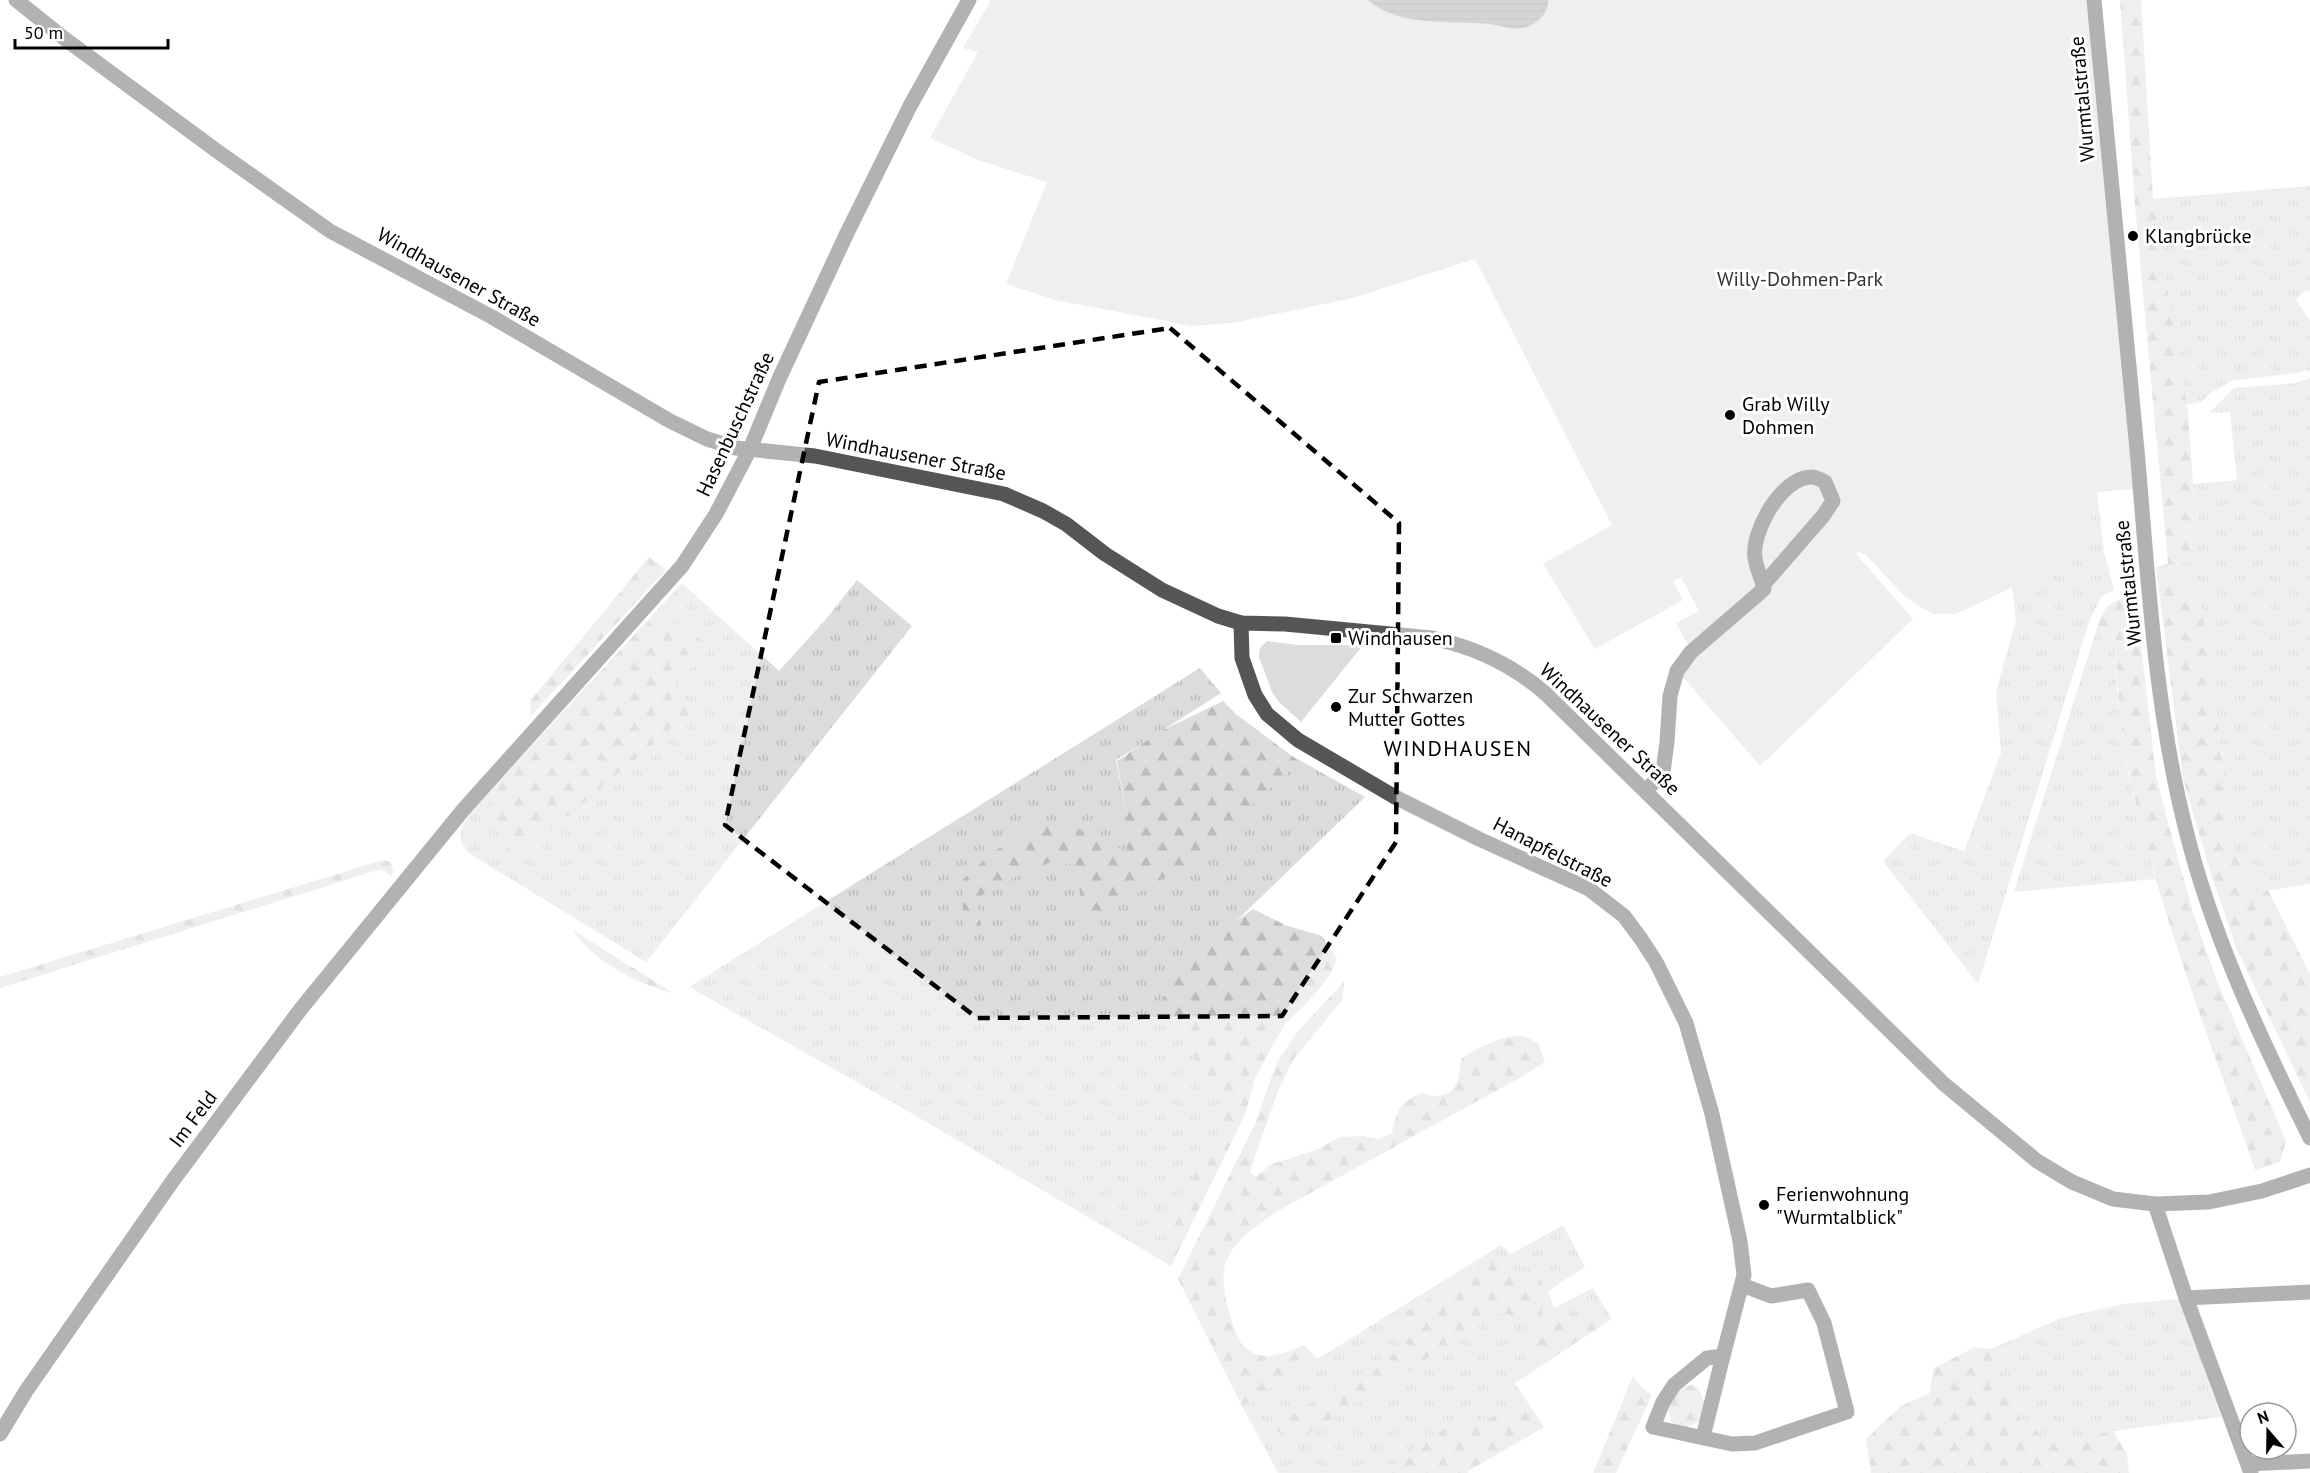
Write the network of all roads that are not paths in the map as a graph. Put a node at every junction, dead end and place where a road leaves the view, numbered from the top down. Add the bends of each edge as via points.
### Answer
1 (16, 0) edge
2 (969, 0) edge
3 (2094, 0) edge
4 (750, 449) junction
5 (1763, 585) junction
6 (1241, 623) junction
7 (1646, 790) junction
8 (437, 841) joint
9 (2310, 1138) edge
10 (2310, 1175) edge
11 (2155, 1204) junction
12 (1742, 1285) junction
13 (2310, 1292) edge
14 (2186, 1298) junction
15 (1723, 1356) junction
16 (0, 1434) edge
17 (1702, 1437) junction
18 (2310, 1461) edge
19 (2249, 1468) edge

1 - 4 street, Windhausener Straße via 330,231 471,306 670,421 707,439
2 - 4 street, Hasenbuschstraße via 909,106 811,308
3 - 9 street, Wurmtalstraße via 2148,586 2170,758 2184,824 2221,940
4 - 6 street, Windhausener Straße via 815,456 1004,494 1043,510 1162,590
4 - 8 street, Hasenbuschstraße via 716,514 682,566
5 - 5 street via 1833,501 1825,482 1813,477 1795,481 1774,501 1763,523 1754,558
5 - 7 street via 1764,589 1691,652 1677,671 1670,696 1663,772
6 - 7 street, Windhausener Straße via 1402,634 1462,647 1528,678
6 - 12 street, Hanapfelstraße via 1242,658 1255,696 1267,714 1298,740 1395,797 1589,890 1624,916 1656,962 1686,1023 1725,1169 1740,1241
7 - 11 street, Windhausener Straße via 1944,1084 1998,1130 2072,1182 2113,1199
8 - 16 street, Im Feld via 300,1010 181,1170
10 - 11 street, Windhausener Straße via 2262,1191 2209,1202
11 - 14 street
12 - 15 street, Hanapfelstraße
12 - 17 street via 1771,1296 1808,1290 1824,1323 1847,1412 1755,1443 1732,1444
13 - 14 street
14 - 19 street
15 - 17 street, Hanapfelstraße
15 - 17 street via 1707,1358 1674,1386 1653,1427
18 - 19 street

